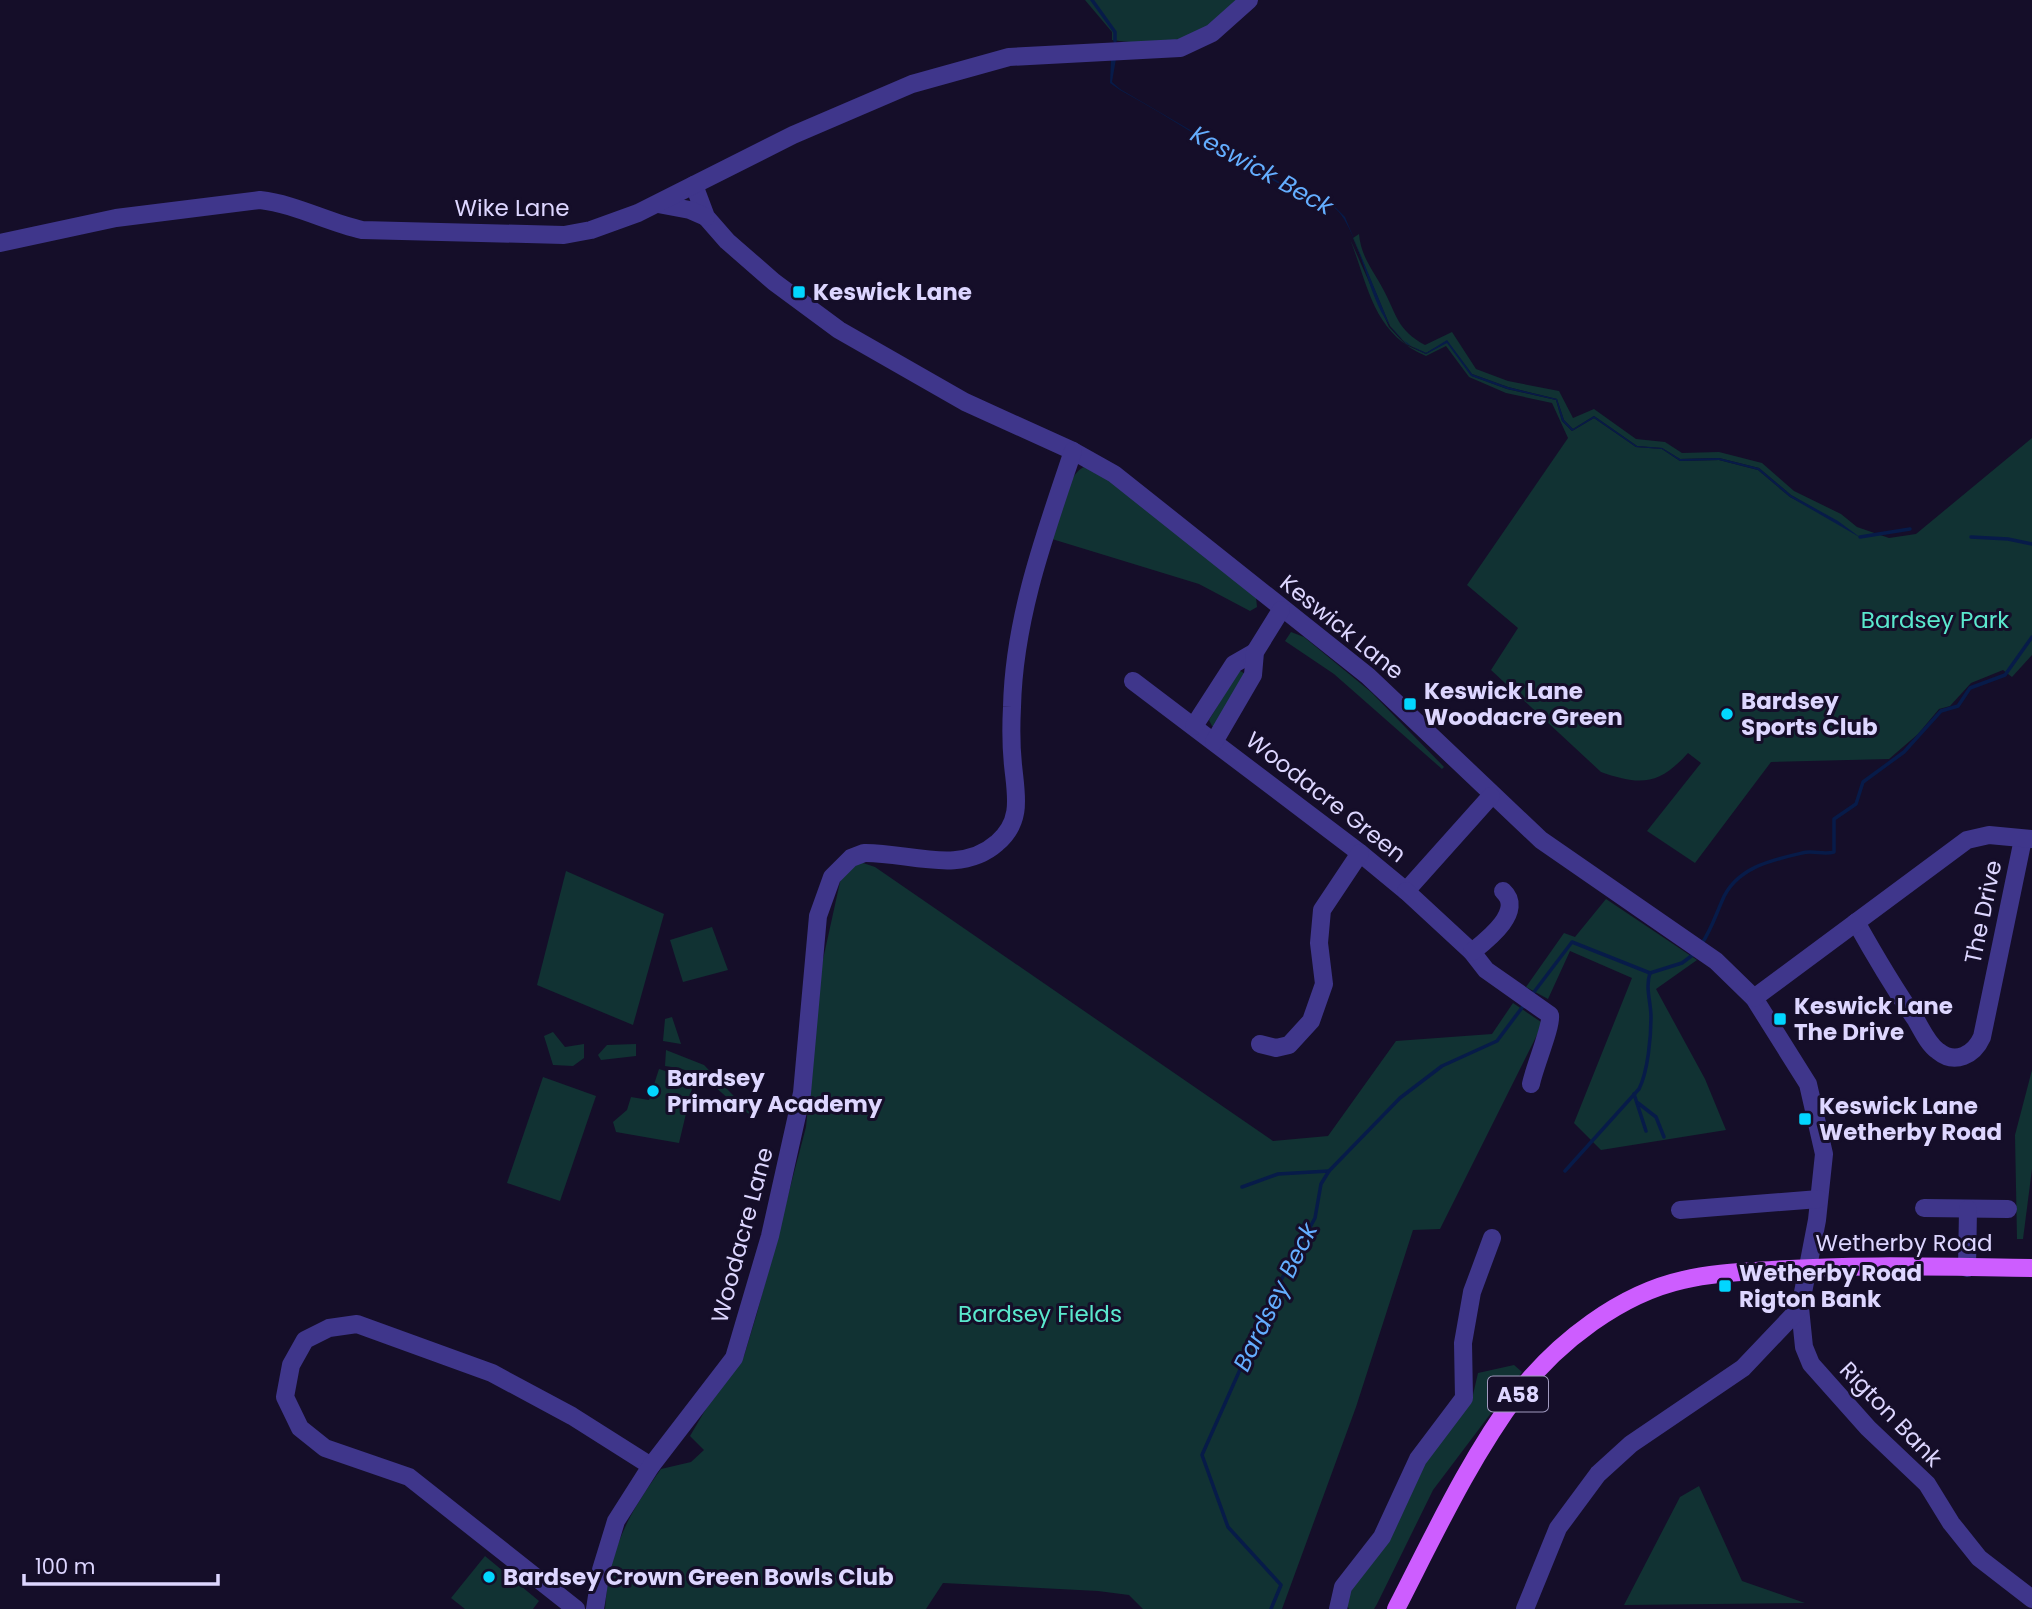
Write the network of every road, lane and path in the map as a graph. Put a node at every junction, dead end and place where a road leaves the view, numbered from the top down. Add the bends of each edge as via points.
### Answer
1 (1249, 0) edge
2 (694, 185) junction
3 (658, 204) junction
4 (706, 217) junction
5 (0, 243) edge
6 (1073, 450) junction
7 (1281, 610) junction
8 (1255, 652) junction
9 (1133, 681) dead end
10 (1194, 726) junction
11 (1214, 742) junction
12 (1491, 796) junction
13 (2027, 839) edge
14 (1360, 853) junction
15 (1406, 891) junction
16 (1503, 891) dead end
17 (1856, 922) junction
18 (1472, 952) junction
19 (1754, 998) junction
20 (1260, 1044) dead end
21 (1531, 1084) dead end
22 (1819, 1199) junction
23 (1924, 1208) dead end
24 (1968, 1209) junction
25 (2008, 1209) dead end
26 (1680, 1210) dead end
27 (1492, 1238) dead end
28 (1809, 1267) junction
29 (1968, 1268) junction
30 (2032, 1268) edge
31 (1800, 1308) junction
32 (651, 1466) junction
33 (2032, 1599) edge
34 (576, 1609) edge
35 (595, 1609) edge
36 (1338, 1609) edge
37 (1396, 1609) edge
38 (1525, 1609) edge

1 - 2 street, Wike Lane via 1197,42 1164,51 1009,57 912,84 842,112
2 - 3 street, Wike Lane
2 - 4 street, Keswick Lane
3 - 4 street, Keswick Lane
3 - 5 street, Wike Lane via 591,230 538,237 362,230 284,202 237,201 116,218
4 - 6 street, Keswick Lane via 743,257 839,330 965,402
6 - 7 street, Keswick Lane via 1114,474
6 - 32 street, Woodacre Lane via 1020,627 1011,742 1016,818 996,844 965,860 864,853 851,858 832,877 818,916 802,1093 771,1236 734,1358
7 - 8 street, Woodacre Green
7 - 12 street, Keswick Lane via 1368,676
8 - 10 street, Woodacre Green via 1234,664
8 - 11 street, Woodacre Green via 1253,675
9 - 10 street, Woodacre Green
10 - 11 street, Woodacre Green
11 - 14 street, Woodacre Green
12 - 15 street, Woodacre Green
12 - 19 street, Keswick Lane via 1541,841 1699,950
13 - 17 street, The Drive via 1989,835 1967,840
13 - 17 street, The Drive via 1982,1037 1965,1055 1949,1057 1934,1049
14 - 15 street, Woodacre Green
14 - 20 street via 1322,910 1319,943 1324,984 1311,1021 1289,1045
15 - 18 street
16 - 18 street via 1510,899 1510,909 1493,934
17 - 19 street, The Drive
18 - 21 street via 1486,970 1550,1015
19 - 22 street, Keswick Lane via 1808,1084 1824,1154
22 - 26 street
22 - 28 street, Keswick Lane
23 - 24 street
24 - 25 street
24 - 29 street
27 - 36 street via 1472,1292 1463,1343 1464,1398 1418,1459 1382,1537 1343,1587
28 - 29 main road, Wetherby Road / A58
28 - 31 street, Rigton Bank
28 - 37 main road, Wetherby Road / A58 via 1681,1280 1643,1294 1577,1335 1520,1391 1489,1437 1454,1493
29 - 30 main road, Wetherby Road / A58
31 - 33 street, Rigton Bank via 1804,1347 1825,1382 1927,1483 1951,1524 1979,1558
31 - 38 street via 1743,1368 1631,1444 1598,1474 1558,1528
32 - 34 street via 492,1373 357,1324 329,1328 305,1340 291,1366 285,1397 300,1428 325,1448 408,1477
32 - 35 street, Woodacre Lane via 615,1521

